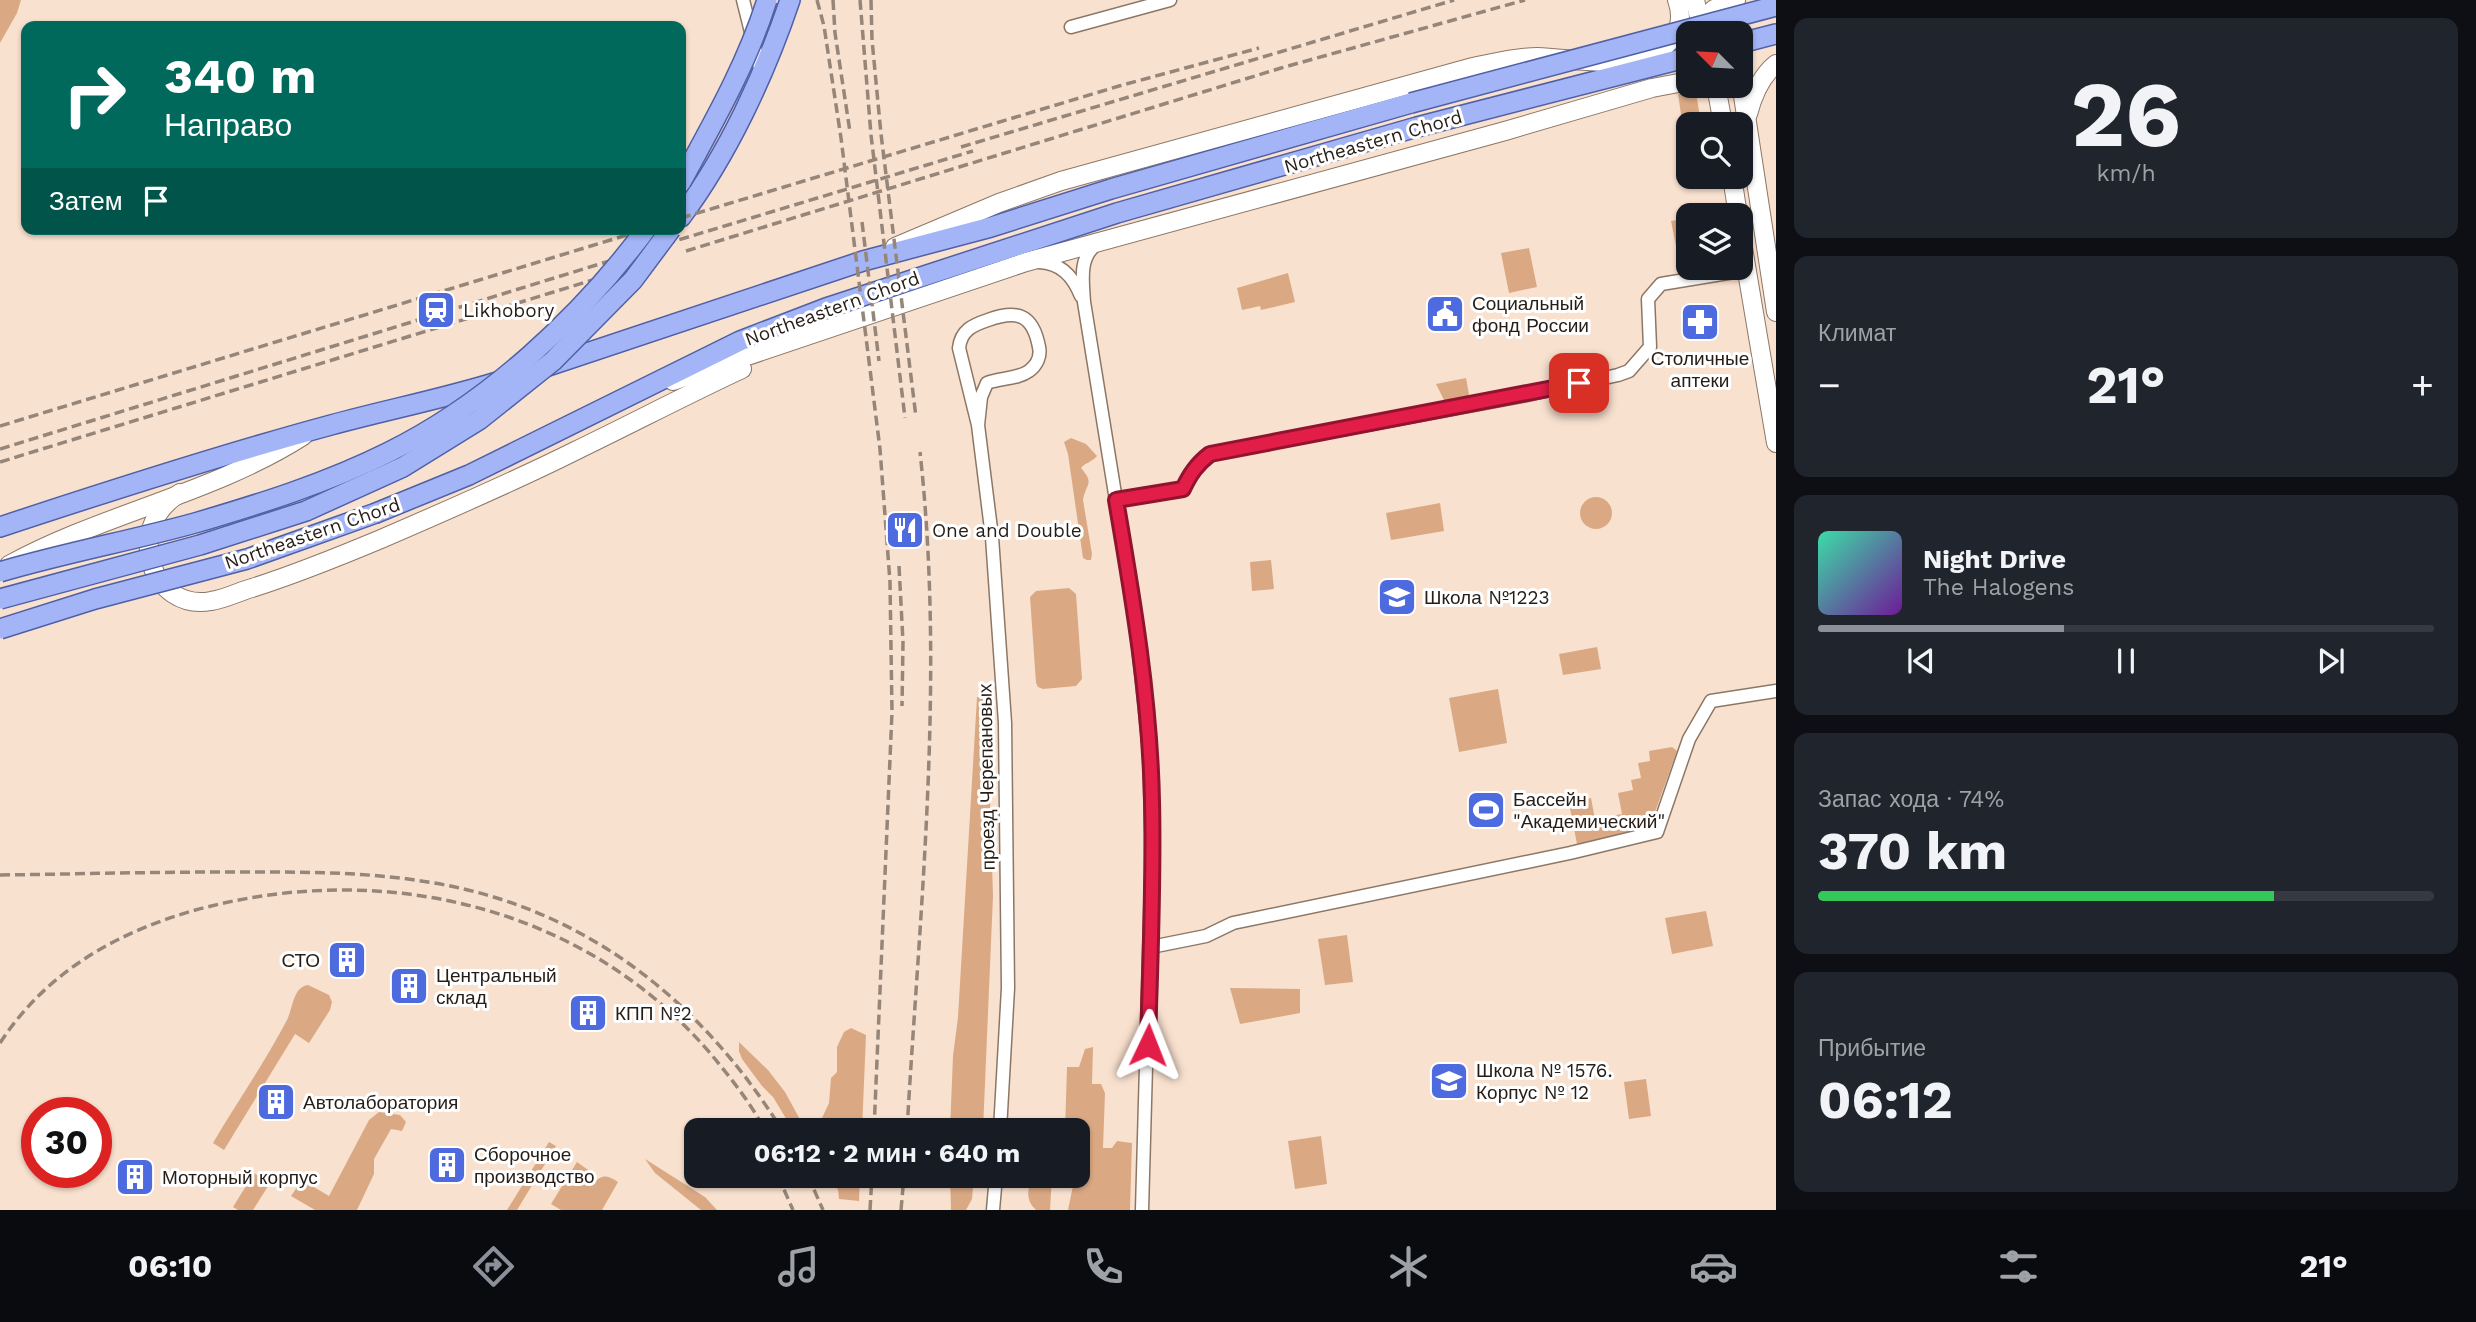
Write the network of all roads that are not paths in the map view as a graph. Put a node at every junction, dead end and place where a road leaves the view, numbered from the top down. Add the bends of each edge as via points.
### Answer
1 (743, 0) edge
2 (767, 0) edge
3 (790, 0) edge
4 (1170, 0) edge
5 (1684, 1) edge
6 (1730, 1) edge
7 (1776, 6) edge
8 (1695, 21) edge
9 (1703, 21) edge
10 (1732, 21) edge
11 (1071, 27) dead end
12 (1776, 34) edge
13 (1754, 40) edge
14 (1676, 60) edge
15 (1776, 64) edge
16 (761, 72) dead end
17 (1676, 83) edge
18 (1749, 112) edge
19 (1753, 157) edge
20 (686, 174) edge
21 (686, 210) edge
22 (642, 235) edge
23 (667, 235) edge
24 (1102, 241) junction
25 (863, 261) junction
26 (1026, 262) junction
27 (1685, 280) edge
28 (1748, 280) edge
29 (1084, 302) junction
30 (1776, 312) edge
31 (838, 326) junction
32 (623, 397) junction
33 (978, 425) junction
34 (310, 432) junction
35 (1776, 443) edge
36 (180, 493) junction
37 (1116, 500) junction
38 (0, 527) edge
39 (0, 571) edge
40 (0, 599) edge
41 (0, 629) edge
42 (1776, 691) edge
43 (1151, 947) junction
44 (1001, 1118) edge
45 (995, 1188) edge
46 (993, 1210) edge
47 (1142, 1210) edge

1 - 16 street
2 - 20 main road, bridge via 757,32
3 - 21 main road via 739,120
4 - 11 street
5 - 8 main road
5 - 25 main road via 1677,32 1653,54 1616,61 1535,57 1460,71 1061,181
6 - 9 main road via 1706,14
6 - 10 main road
7 - 25 main road, Northeastern Chord, bridge via 1411,103
12 - 13 main road
14 - 32 main road, Northeastern Chord via 1418,127 1118,213 907,280 740,341
15 - 18 main road via 1755,91
17 - 24 main road
19 - 30 main road
22 - 39 main road, bridge via 618,267 539,349 465,407 389,452 298,491 194,523
23 - 40 main road, Northeastern Chord, bridge via 633,280 553,360 479,420 403,467 293,515
24 - 26 main road
24 - 29 street via 1091,248 1084,263
25 - 34 main road, Northeastern Chord via 477,388
26 - 29 street via 1063,269
26 - 31 main road
27 - 37 street via 1661,284 1648,299 1650,347 1629,371 1517,397 1210,454 1194,468 1183,489
28 - 35 main road
29 - 37 street
31 - 32 main road
31 - 36 main road via 462,504 305,571 210,601 191,600 173,592 150,560 148,540 153,521
32 - 41 main road, Northeastern Chord, bridge via 469,475 376,513 247,559
33 - 33 street via 987,383 1028,372 1041,352 1036,331 1017,315 974,325 960,338
33 - 44 street, проезд Черепановых via 998,598 1006,734 1008,988
34 - 36 main road via 278,452
34 - 38 main road, Northeastern Chord
36 - 39 main road via 50,543
37 - 43 street via 1148,729
42 - 43 street via 1711,701 1689,739 1657,832 1233,923 1206,936
43 - 47 street
45 - 46 street

